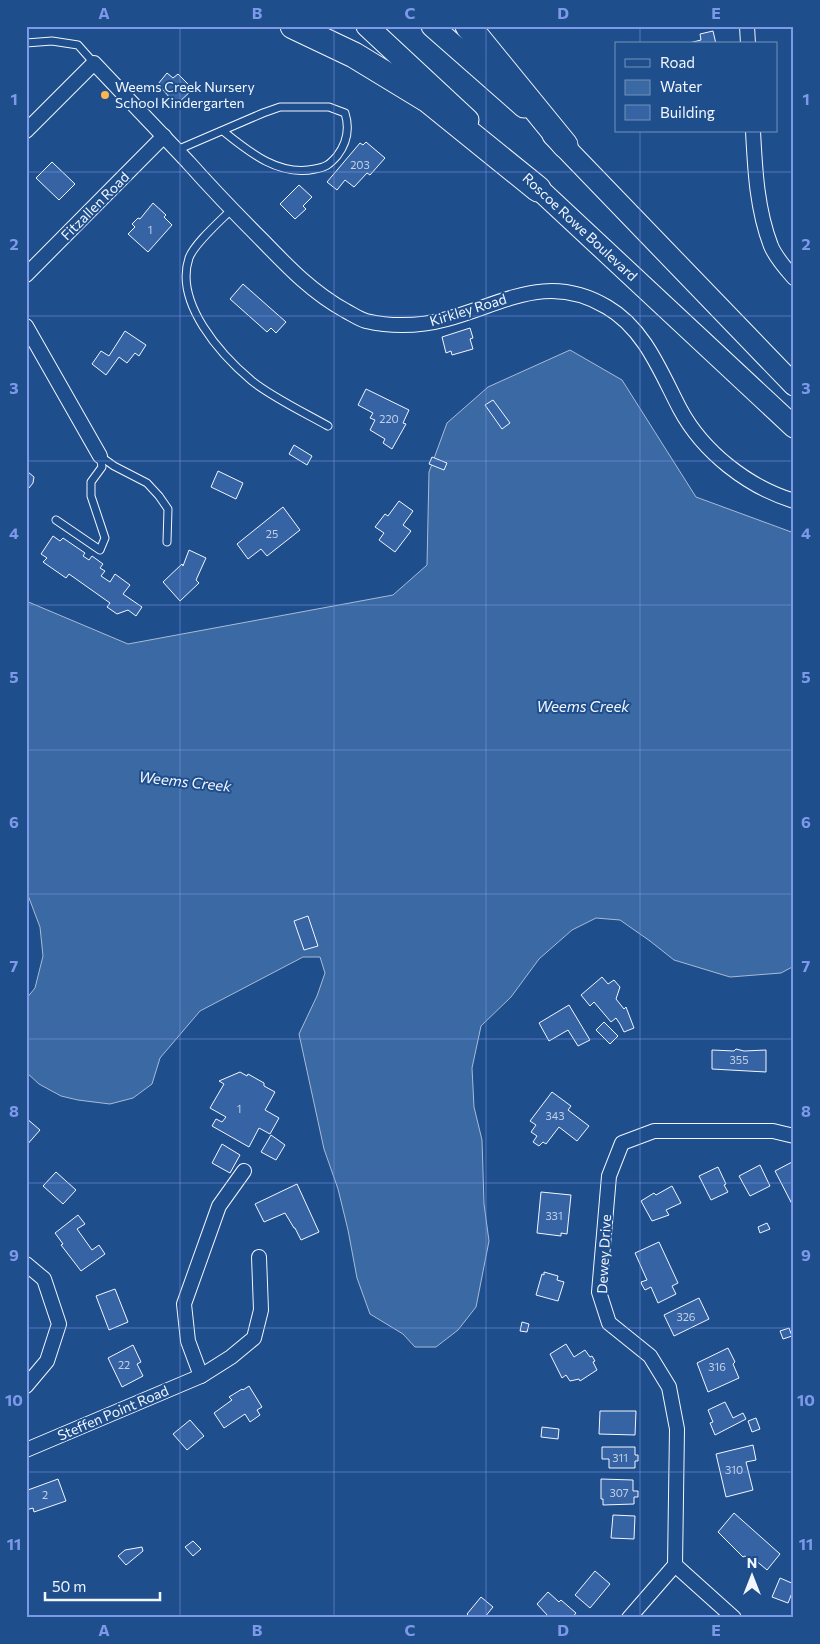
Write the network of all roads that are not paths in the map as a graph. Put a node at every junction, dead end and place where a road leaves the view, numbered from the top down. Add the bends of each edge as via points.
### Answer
1 (293, 26) edge
2 (367, 26) edge
3 (432, 26) edge
4 (468, 26) edge
5 (747, 26) edge
6 (748, 42) edge
7 (26, 43) edge
8 (94, 63) junction
9 (26, 131) edge
10 (223, 131) junction
11 (753, 132) edge
12 (164, 136) junction
13 (565, 145) junction
14 (177, 151) junction
15 (538, 189) junction
16 (231, 210) junction
17 (26, 275) edge
18 (794, 278) edge
19 (26, 326) edge
20 (794, 385) edge
21 (328, 426) dead end
22 (794, 427) edge
23 (100, 456) junction
24 (794, 501) edge
25 (56, 520) dead end
26 (167, 542) dead end
27 (794, 1136) edge
28 (244, 1171) dead end
29 (259, 1257) dead end
30 (26, 1264) edge
31 (200, 1376) junction
32 (26, 1386) edge
33 (26, 1450) edge
34 (674, 1565) junction
35 (629, 1618) edge
36 (734, 1618) edge

1 - 15 highway via 354,55 428,100
2 - 15 main road, Roscoe Rowe Boulevard via 438,90
3 - 13 main road
4 - 13 highway
5 - 6 street
7 - 8 lane via 52,41 78,46
8 - 9 street
8 - 12 street, Kirkley Road
10 - 10 lane via 263,113 302,106 346,113 349,126 343,148 328,166 303,172 275,166
10 - 14 lane
11 - 18 street via 758,197 764,220 772,247
12 - 14 street, Kirkley Road
12 - 17 street, Fitzallen Road
13 - 20 main road
14 - 16 street, Kirkley Road
15 - 22 main road, Roscoe Rowe Boulevard
16 - 21 lane via 197,244 190,256 185,279 191,304 226,356 253,381
16 - 24 street, Kirkley Road via 300,279 332,303 364,320 418,324 446,319 524,293 544,291 567,291 596,301 617,314 639,335 681,411 714,453 760,488
19 - 23 street
23 - 25 lane via 102,467 92,482 92,496 105,538 100,550
23 - 26 lane via 147,483 159,496 168,510
27 - 34 street, Dewey Drive via 773,1131 654,1131 622,1143 609,1176 599,1292 609,1323 650,1356 669,1387 677,1429
28 - 31 street via 219,1206 184,1304 188,1341
29 - 31 street, Steffen Point Road via 261,1310 254,1338
30 - 32 street via 44,1279 59,1324 47,1362
31 - 33 street, Steffen Point Road
34 - 35 street
34 - 36 street

